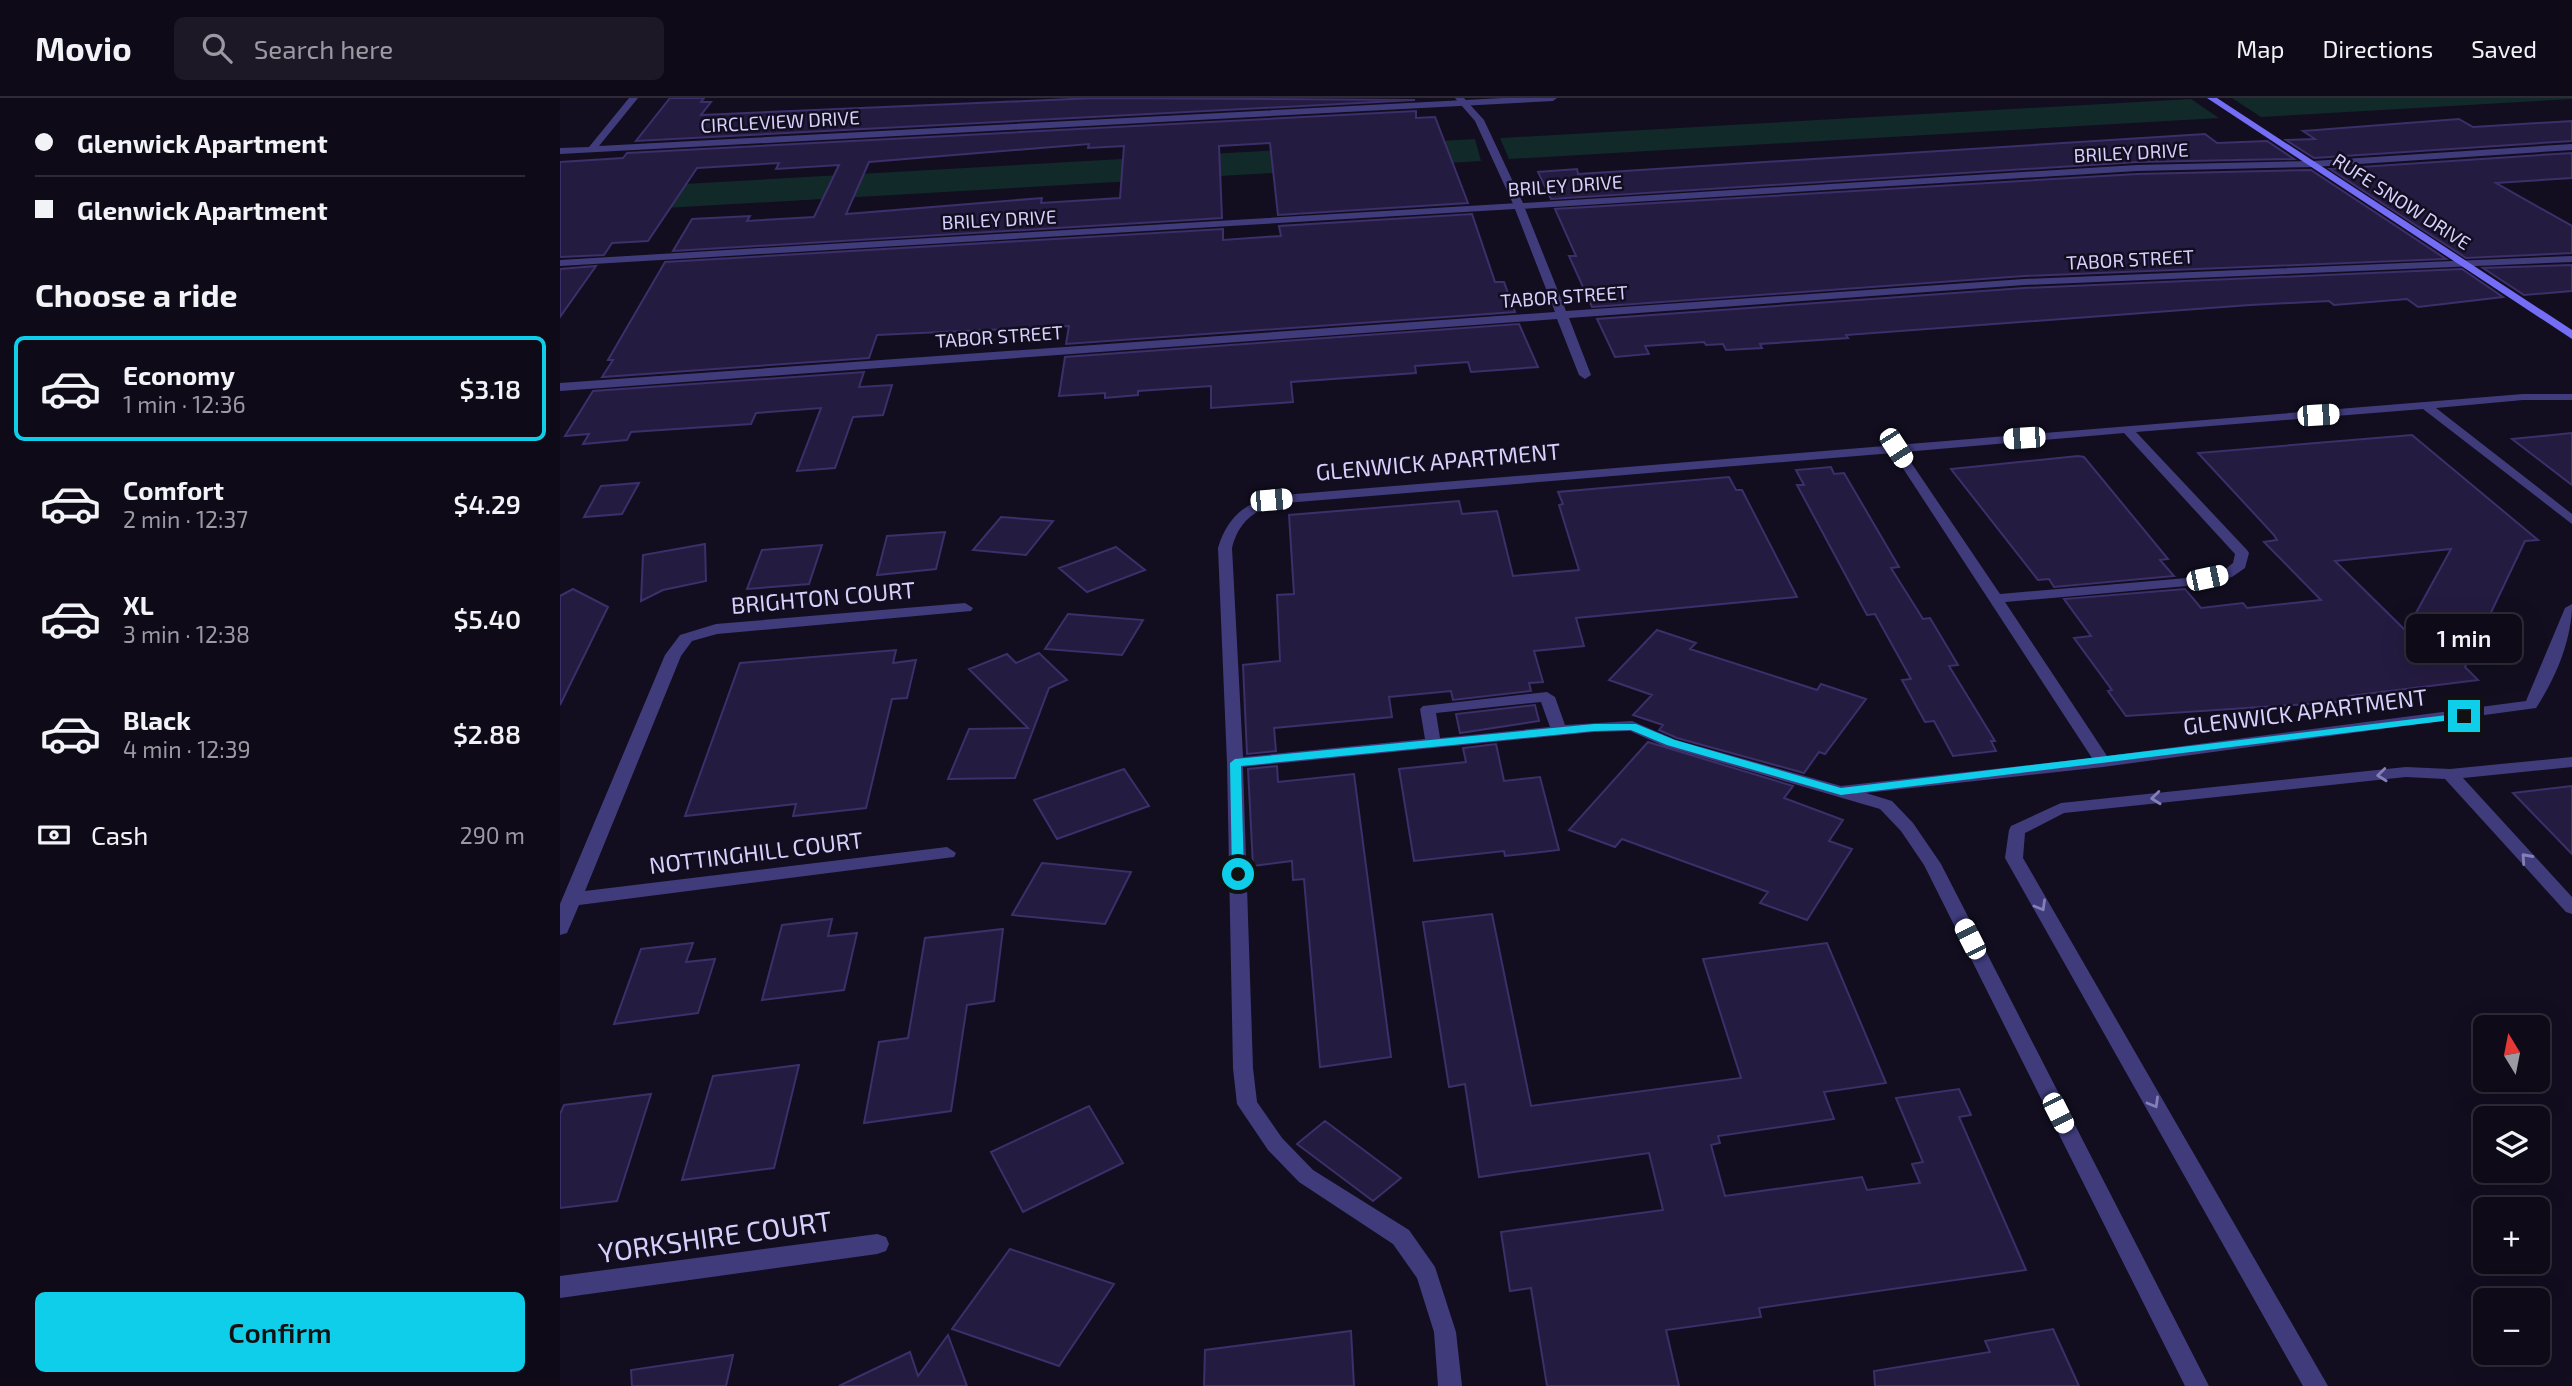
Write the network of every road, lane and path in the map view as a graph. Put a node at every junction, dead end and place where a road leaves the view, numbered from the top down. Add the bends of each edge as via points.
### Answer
1 (634, 98) edge
2 (1553, 98) edge
3 (2211, 98) edge
4 (1461, 100) edge
5 (2572, 147) edge
6 (592, 149) junction
7 (560, 151) edge
8 (2313, 164) junction
9 (1519, 206) junction
10 (2572, 259) edge
11 (560, 263) edge
12 (2467, 264) junction
13 (1561, 314) junction
14 (2572, 335) edge
15 (1585, 375) dead end
16 (560, 387) edge
17 (2572, 397) edge
18 (2427, 406) junction
19 (2127, 430) junction
20 (1896, 448) junction
21 (2572, 520) edge
22 (1996, 599) junction
23 (965, 608) dead end
24 (2572, 608) edge
25 (1559, 731) junction
26 (1433, 743) junction
27 (2103, 762) junction
28 (2572, 762) edge
29 (1235, 763) junction
30 (2450, 774) junction
31 (1841, 791) junction
32 (947, 853) dead end
33 (572, 899) junction
34 (2572, 908) edge
35 (560, 928) edge
36 (877, 1244) dead end
37 (560, 1287) edge
38 (1450, 1386) edge
39 (2197, 1386) edge
40 (2316, 1386) edge

1 - 6 street
2 - 4 street, CIRCLEVIEW DRIVE
3 - 8 main road, RUFE SNOW DRIVE
4 - 6 street, CIRCLEVIEW DRIVE
4 - 9 street via 1479,120
5 - 8 street, BRILEY DRIVE
6 - 7 street, CIRCLEVIEW DRIVE
8 - 9 street, BRILEY DRIVE via 2137,168
8 - 12 main road, RUFE SNOW DRIVE
9 - 11 street, BRILEY DRIVE
9 - 13 street
10 - 12 street, TABOR STREET
12 - 13 street, TABOR STREET via 2147,275
12 - 14 main road, RUFE SNOW DRIVE
13 - 15 street
13 - 16 street, TABOR STREET
17 - 18 lane, GLENWICK APARTMENT
18 - 19 lane, GLENWICK APARTMENT
18 - 21 lane
19 - 20 lane, GLENWICK APARTMENT
19 - 22 lane via 2242,553 2240,565 2227,574 2187,582
20 - 22 lane
20 - 29 lane, GLENWICK APARTMENT via 1271,500 1248,509 1229,528 1225,548
22 - 27 lane
23 - 33 street, BRIGHTON COURT via 716,629 686,638 673,655
24 - 27 lane, GLENWICK APARTMENT via 2532,705
25 - 26 lane, GLENWICK APARTMENT
25 - 26 lane via 1547,698 1428,709
25 - 31 lane, GLENWICK APARTMENT via 1632,726 1671,743
26 - 29 lane, GLENWICK APARTMENT
27 - 31 lane, GLENWICK APARTMENT
28 - 30 lane
29 - 38 lane, GLENWICK APARTMENT via 1247,1104 1275,1144 1306,1176 1401,1237 1427,1273 1445,1332
34 -> 30 lane
30 -> 40 lane via 2406,772 2061,808 2017,830 2014,858
31 - 39 lane, GLENWICK APARTMENT via 1886,805 1932,864
32 - 33 street, NOTTINGHILL COURT
33 - 35 street
36 - 37 street, YORKSHIRE COURT

